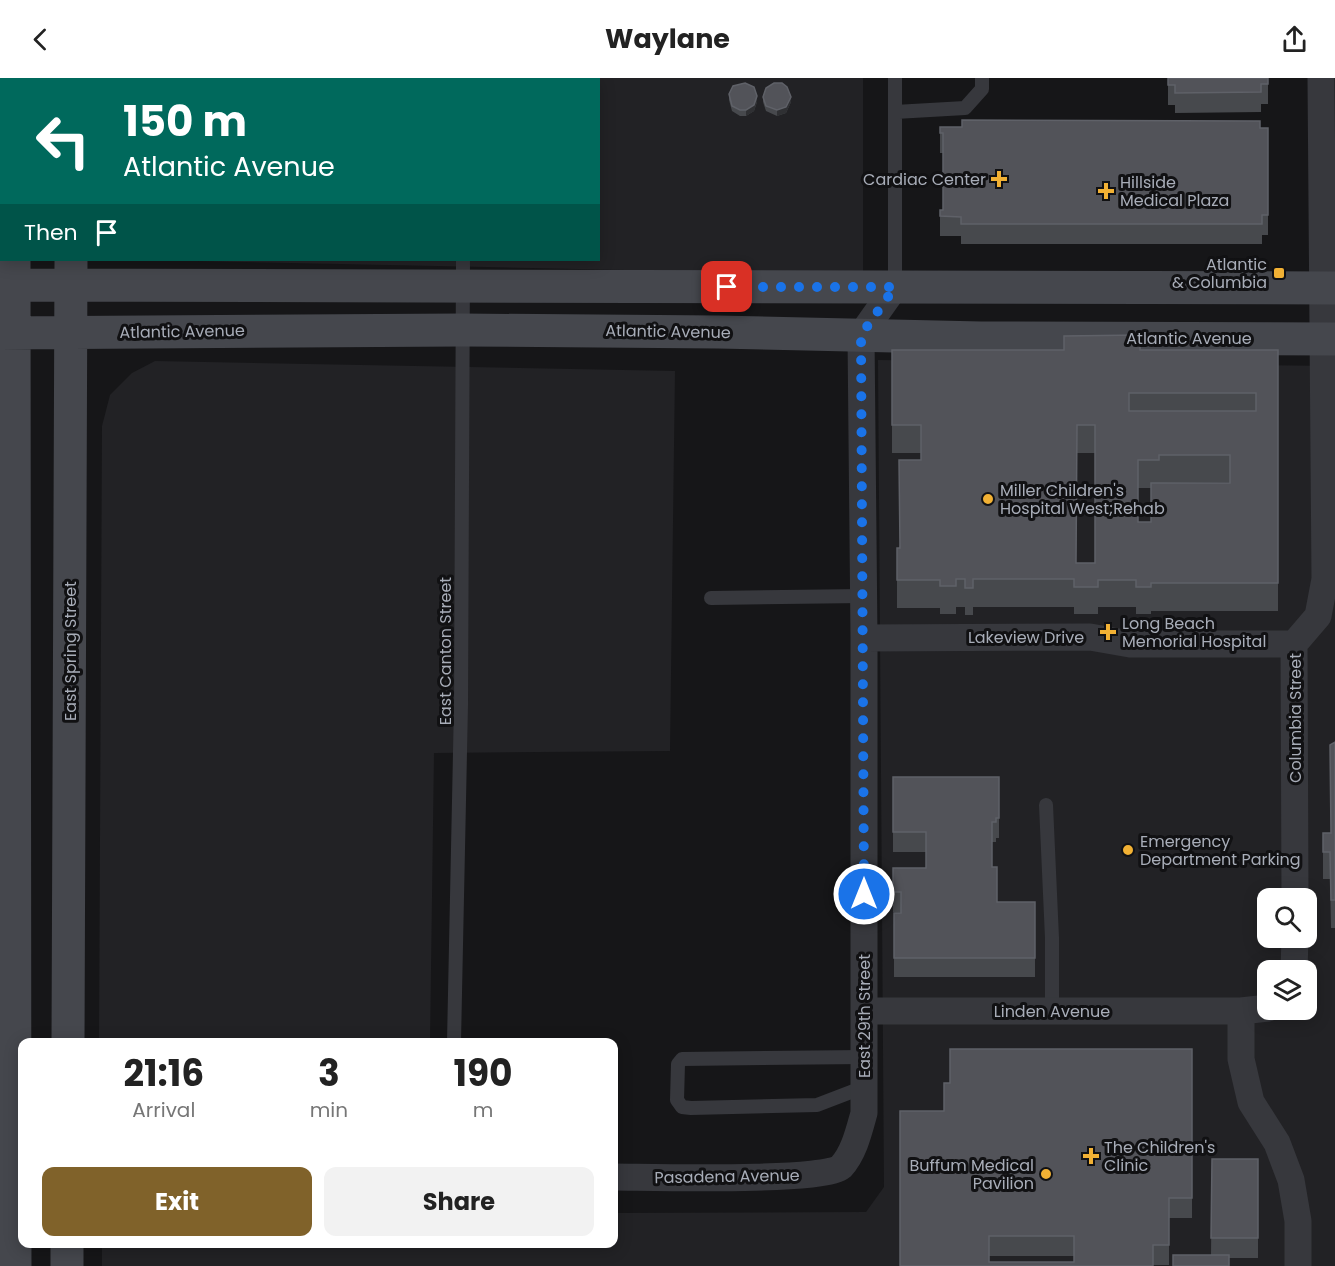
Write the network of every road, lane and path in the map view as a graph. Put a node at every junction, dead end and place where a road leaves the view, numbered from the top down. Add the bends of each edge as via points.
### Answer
1 (895, 78) edge
2 (970, 78) edge
3 (1321, 78) edge
4 (982, 83) edge
5 (895, 112) junction
6 (71, 273) edge
7 (463, 273) edge
8 (9, 277) edge
9 (895, 287) junction
10 (1329, 288) edge
11 (462, 330) junction
12 (71, 332) junction
13 (6, 333) edge
14 (861, 335) junction
15 (1330, 339) edge
16 (864, 596) junction
17 (711, 598) dead end
18 (864, 638) junction
19 (1294, 644) junction
20 (7, 739) edge
21 (1046, 805) dead end
22 (1295, 888) edge
23 (1257, 1009) edge
24 (864, 1011) junction
25 (1052, 1011) junction
26 (1241, 1011) junction
27 (68, 1038) edge
28 (454, 1038) edge
29 (864, 1057) junction
30 (864, 1087) junction
31 (840, 1168) joint
32 (12, 1170) edge
33 (618, 1177) edge
34 (67, 1248) edge
35 (15, 1266) edge
36 (67, 1266) edge
37 (1298, 1266) edge

1 - 5 lane
2 - 4 lane
3 - 10 street, Columbia Street
4 - 5 lane via 965,108
5 - 9 lane
6 - 7 main road
6 - 8 main road
6 - 12 main road, East Spring Street
7 - 9 main road
7 - 11 lane, East Canton Street
8 - 13 main road
9 - 10 main road
9 - 14 street
10 - 15 street, Columbia Street
11 - 12 main road, Atlantic Avenue
11 - 14 main road, Atlantic Avenue
11 - 28 lane, East Canton Street via 461,704
12 - 13 main road, Atlantic Avenue
12 - 27 main road, East Spring Street
13 - 20 main road
14 - 15 main road, Atlantic Avenue
14 - 16 street, East 29th Street
15 - 19 street, Columbia Street via 1324,579 1318,616
16 - 17 lane
16 - 18 street, East 29th Street
18 - 19 street, Lakeview Drive via 1090,637 1130,644
18 - 24 street, East 29th Street
19 - 22 street, Columbia Street
20 - 32 main road
21 - 25 lane
23 - 26 street
24 - 25 street, Linden Avenue
24 - 29 street, East 29th Street
25 - 26 street, Linden Avenue
26 - 37 street via 1241,1059 1251,1102 1277,1143 1291,1180 1298,1221
29 - 30 street, East 29th Street
29 - 30 lane via 682,1059 678,1064 677,1100 682,1107 691,1108 817,1105
30 - 31 street, East 29th Street via 864,1113 854,1146
31 - 33 street, Pasadena Avenue via 795,1176
32 - 35 main road
34 - 36 main road

